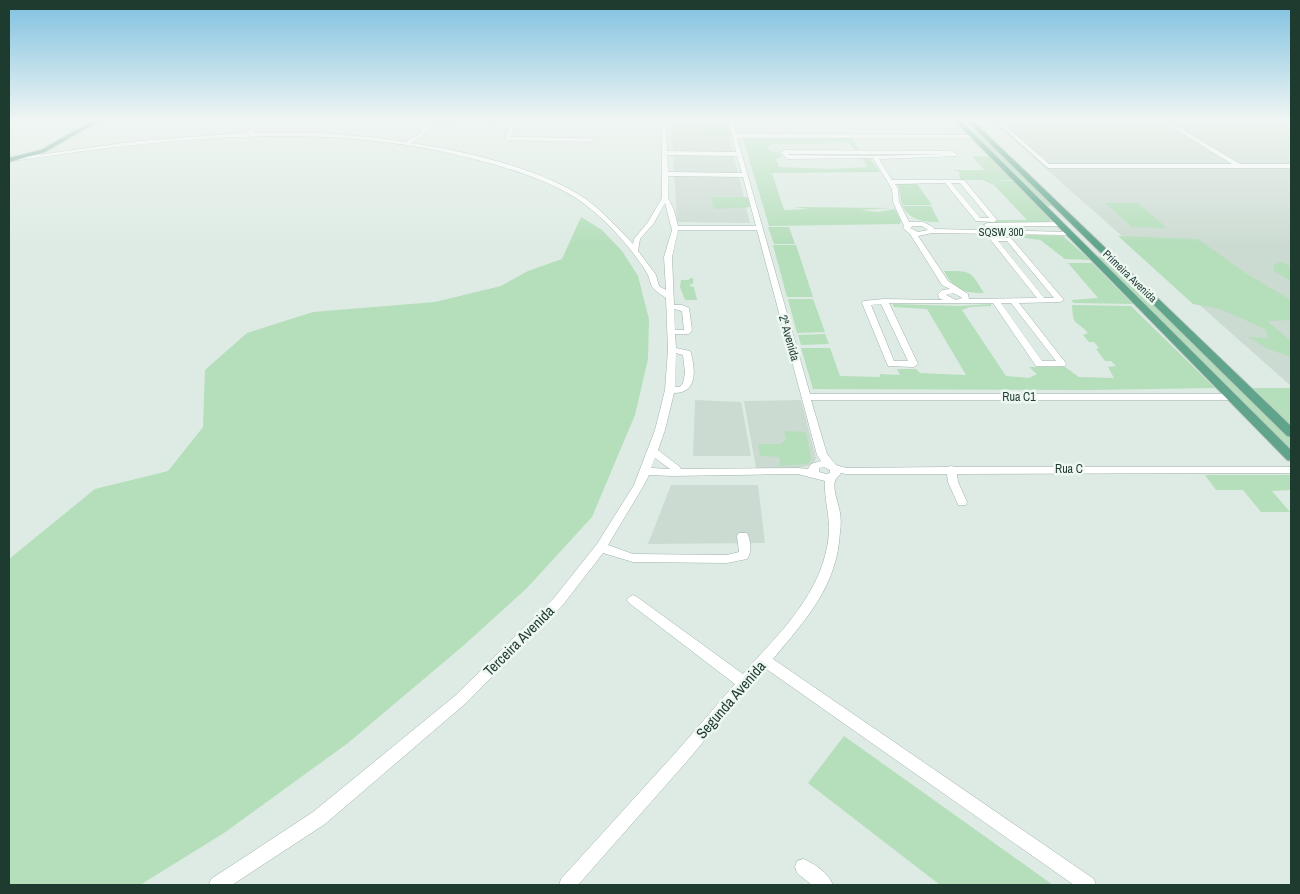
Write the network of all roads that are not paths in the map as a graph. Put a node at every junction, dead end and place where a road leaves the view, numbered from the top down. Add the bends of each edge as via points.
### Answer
1 (492, 162) edge
2 (665, 162) edge
3 (741, 162) edge
4 (877, 162) edge
5 (999, 162) edge
6 (1013, 162) edge
7 (1043, 162) edge
8 (1233, 162) edge
9 (1240, 166) junction
10 (1291, 166) edge
11 (665, 174) junction
12 (744, 175) junction
13 (891, 182) junction
14 (947, 182) junction
15 (666, 198) junction
16 (1046, 209) junction
17 (1062, 210) junction
18 (901, 213) junction
19 (1061, 224) junction
20 (758, 225) junction
21 (907, 225) junction
22 (924, 225) junction
23 (1026, 226) junction
24 (673, 228) junction
25 (912, 232) junction
26 (930, 232) junction
27 (1032, 232) junction
28 (1070, 233) junction
29 (628, 235) junction
30 (635, 251) junction
31 (1105, 251) junction
32 (926, 252) junction
33 (1088, 252) junction
34 (646, 265) junction
35 (663, 267) junction
36 (945, 283) junction
37 (942, 294) junction
38 (962, 296) junction
39 (916, 300) junction
40 (884, 301) junction
41 (996, 301) junction
42 (1014, 301) junction
43 (1043, 301) junction
44 (671, 302) junction
45 (952, 302) junction
46 (806, 397) junction
47 (1232, 397) junction
48 (1280, 422) junction
49 (1258, 423) junction
50 (1291, 433) edge
51 (652, 451) junction
52 (1291, 457) edge
53 (646, 468) junction
54 (951, 469) junction
55 (1291, 470) edge
56 (674, 471) junction
57 (825, 471) junction
58 (639, 485) junction
59 (962, 502) dead end
60 (743, 536) dead end
61 (601, 547) junction
62 (633, 600) dead end
63 (765, 661) junction
64 (744, 683) junction
65 (803, 867) dead end
66 (217, 885) edge
67 (567, 885) edge
68 (825, 885) edge
69 (1088, 885) edge

1 - 29 street via 524,172 578,197
2 - 11 street, Terceira Avenida
3 - 12 street
4 - 13 street
5 - 16 main road, Primeira Avenida
6 - 17 main road, Primeira Avenida
7 - 9 street via 1048,166
8 - 9 street
9 - 10 street
11 - 12 street
11 - 15 street, Terceira Avenida
12 - 20 street
13 - 14 street
13 - 18 street
14 - 14 street via 978,220 994,220 962,181
15 - 24 street, Terceira Avenida
15 - 29 street via 652,225
16 - 17 main road
16 - 19 main road, Primeira Avenida
17 - 31 main road, Primeira Avenida
18 - 21 street
18 - 22 street
19 - 23 street, SQSW 300
19 - 28 main road, Primeira Avenida
20 - 24 street
20 - 46 street, 2ª Avenida
21 - 22 street, SQSW 300
21 - 25 street
22 - 23 street, SQSW 300
22 - 26 street via 931,228
23 - 27 street via 1034,229
24 - 35 street, Terceira Avenida
25 - 26 street, SQSW 300
25 - 32 street
26 - 27 street, SQSW 300
26 - 32 street via 923,241
27 - 28 street, SQSW 300
28 - 33 main road, Primeira Avenida
29 - 30 street
29 - 30 street
30 - 34 street
31 - 33 main road via 1100,254
31 - 48 main road, Primeira Avenida
32 - 36 street
33 - 47 main road, Primeira Avenida
34 - 35 street
34 - 44 street via 656,287
35 - 44 street, Terceira Avenida
36 - 37 street
36 - 38 street
37 - 38 street via 949,291
37 - 39 street
37 - 45 street
38 - 41 street
38 - 45 street
39 - 40 street
39 - 45 street
40 - 40 street via 914,364 891,364 866,306 866,302
41 - 42 street
41 - 42 street via 1039,364 1062,364
42 - 43 street
43 - 43 street via 1060,300 1009,239 993,239
44 - 51 street, Terceira Avenida via 670,390
46 - 47 street, Rua C1
46 - 57 street, 2ª Avenida
47 - 49 main road, Primeira Avenida
48 - 49 main road via 1266,418
48 - 50 main road, Primeira Avenida
49 - 52 main road, Primeira Avenida
51 - 53 street, Terceira Avenida
51 - 56 street
53 - 56 street
53 - 58 street, Terceira Avenida
54 - 55 street, Rua C
54 - 57 street, Rua C
54 - 59 street
56 - 57 street
56 - 58 street
57 - 63 street, Segunda Avenida via 835,519 829,569 808,608
58 - 61 street, Terceira Avenida
60 - 61 street via 745,554 727,559 633,558
61 - 66 street, Terceira Avenida via 558,602 461,699 319,818
62 - 64 street
63 - 64 street, Segunda Avenida
63 - 69 street
64 - 67 street, Segunda Avenida
65 - 68 street

